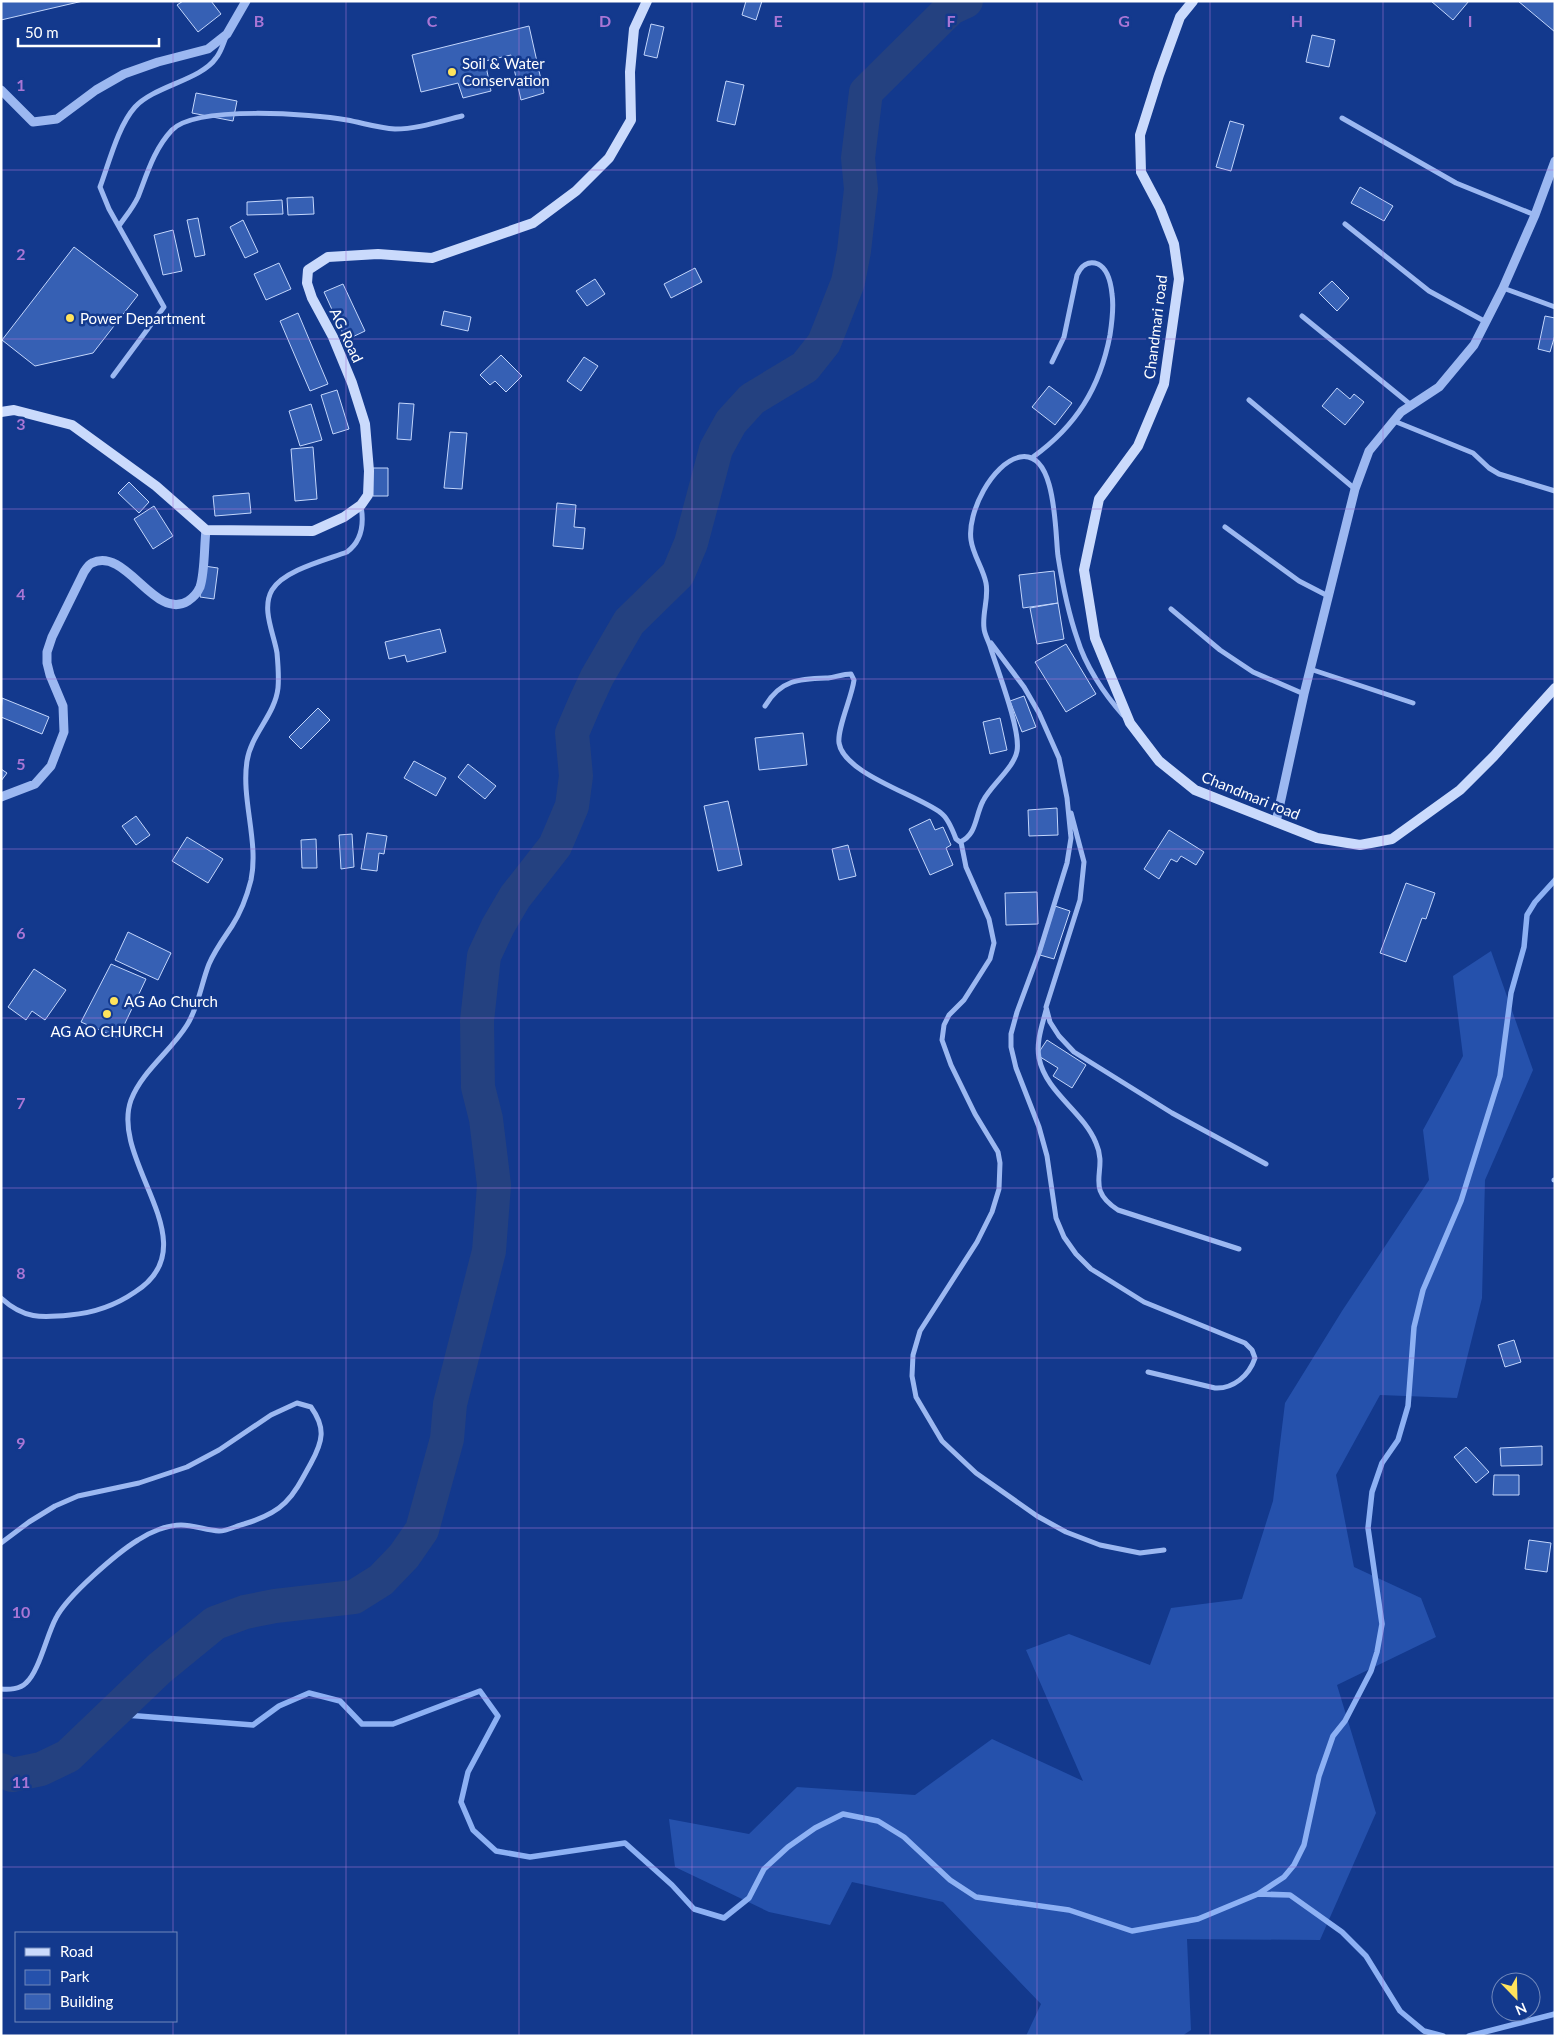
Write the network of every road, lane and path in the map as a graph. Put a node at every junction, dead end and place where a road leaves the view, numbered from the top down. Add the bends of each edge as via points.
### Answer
1 (246, 1) edge
2 (647, 1) edge
3 (1193, 1) edge
4 (227, 34) junction
5 (1, 90) edge
6 (462, 116) dead end
7 (1342, 118) dead end
8 (1555, 161) edge
9 (1535, 215) junction
10 (1345, 224) dead end
11 (120, 226) junction
12 (1504, 288) junction
13 (1555, 307) edge
14 (1302, 316) dead end
15 (1486, 322) junction
16 (1052, 362) dead end
17 (113, 376) dead end
18 (1248, 400) dead end
19 (1411, 405) junction
20 (1, 412) edge
21 (1394, 421) junction
22 (1033, 458) junction
23 (1356, 489) junction
24 (1555, 491) edge
25 (361, 505) junction
26 (1225, 527) dead end
27 (206, 530) junction
28 (1328, 596) junction
29 (1171, 609) dead end
30 (988, 638) junction
31 (1310, 669) junction
32 (1555, 688) edge
33 (1304, 694) junction
34 (1413, 703) dead end
35 (766, 706) dead end
36 (1130, 723) junction
37 (1, 797) edge
38 (1067, 798) junction
39 (1276, 822) junction
40 (961, 842) junction
41 (1046, 1007) junction
42 (1266, 1164) dead end
43 (1239, 1249) dead end
44 (1, 1298) edge
45 (1148, 1372) dead end
46 (1, 1543) edge
47 (1164, 1550) dead end
48 (1, 1690) edge

1 - 4 street
2 - 25 main road, AG Road via 634,29 630,72 631,120 608,158 576,191 534,223 432,258 378,254 328,258 308,270 312,298 352,383 364,424 369,471 368,495
3 - 36 main road, Chandmari road via 1180,17 1140,135 1141,172 1174,244 1179,279 1164,384 1138,446 1098,499 1084,570 1095,638
4 - 5 street via 208,49 124,74 57,119 33,122
4 - 11 street via 216,59 135,107 118,137 100,187
6 - 11 street via 397,129 288,114 214,115 190,122 174,128 162,143 137,199
7 - 9 street via 1456,184
8 - 9 street
9 - 12 street
10 - 15 street via 1428,291
11 - 17 street via 164,307
12 - 13 street
12 - 15 street
14 - 19 street
15 - 19 street via 1474,345 1439,387
16 - 22 street via 1064,337 1080,267 1088,263 1098,264 1106,271 1113,299 1107,351 1098,379 1069,426
18 - 23 street
19 - 21 street
20 - 27 main road via 14,410 72,425 156,486
21 - 23 street via 1369,451
21 - 24 street via 1473,452 1499,474
22 - 30 street via 1017,458 1008,464 992,478 976,507 971,539 986,583 984,629
22 - 36 street via 1046,476 1053,502 1058,556 1077,638 1099,682
23 - 28 street
25 - 27 main road via 313,531
25 - 44 street via 363,519 354,547 290,574 272,590 268,611 276,652 278,689 273,708 250,747 247,762 251,877 244,902 210,962 187,1026 154,1065 131,1101 127,1126 131,1143 158,1211 164,1236 162,1257 155,1275 126,1298 107,1307 76,1314 41,1318 22,1313
26 - 28 street via 1299,581
27 - 37 street via 200,586 195,596 184,604 175,606 163,602 118,564 92,563 84,572 52,637 48,652 48,669 62,706 64,732 51,766 35,784
28 - 31 street
29 - 33 street via 1220,650 1245,666 1277,684
30 - 38 street via 1039,713 1059,758
30 - 40 street via 1015,725 1017,752 983,801 972,831
31 - 33 street
31 - 34 street
32 - 39 main road, Chandmari road via 1460,790 1392,839 1360,845 1317,838
33 - 39 street
35 - 40 street via 772,694 797,680 851,674 854,680 838,742 841,749 861,770 942,813 956,839
36 - 39 main road, Chandmari road via 1159,762 1194,790
38 - 41 street via 1084,862 1080,900
38 - 45 street via 1070,838 1067,863 1011,1034 1016,1068 1047,1156 1056,1218 1072,1249 1091,1269 1144,1302 1245,1343 1255,1358 1245,1375 1224,1388
40 - 47 street via 966,867 989,919 994,943 990,959 964,1000 949,1015 942,1040 975,1114 998,1152 999,1189 977,1242 920,1331 912,1376 916,1397 942,1441 976,1473 1037,1516 1100,1545 1140,1553
41 - 42 street via 1050,1022 1074,1052 1172,1113
41 - 43 street via 1038,1042 1039,1058 1044,1075 1088,1128 1096,1143 1100,1158 1098,1183 1101,1196 1118,1210
46 - 48 street via 55,1506 78,1496 139,1483 187,1468 271,1414 297,1403 311,1407 319,1418 322,1435 312,1460 292,1496 278,1510 220,1531 181,1525 159,1529 140,1539 114,1556 56,1616 34,1673 26,1684

